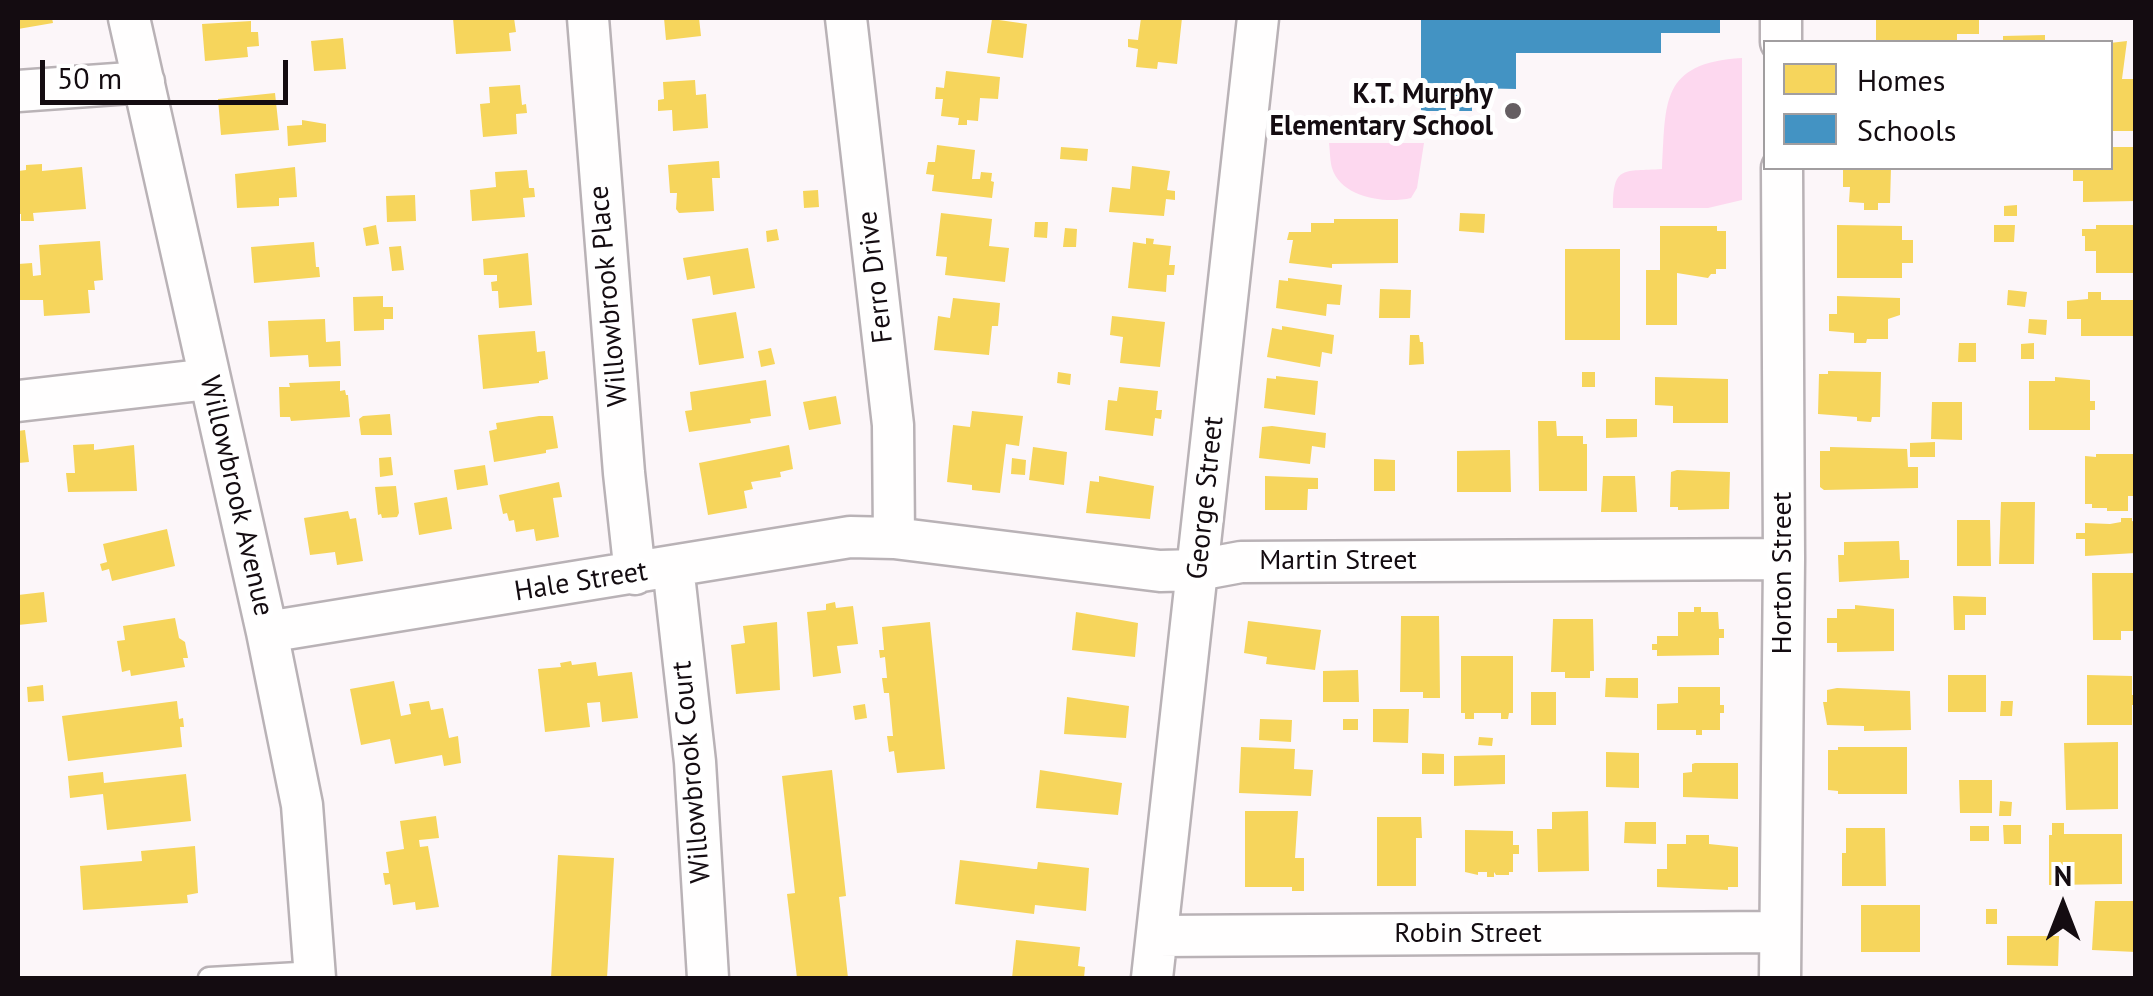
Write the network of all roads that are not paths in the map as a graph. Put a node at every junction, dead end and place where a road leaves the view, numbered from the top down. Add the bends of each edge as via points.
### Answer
1 (129, 18) edge
2 (588, 18) edge
3 (846, 18) edge
4 (1258, 18) edge
5 (144, 82) junction
6 (18, 92) edge
7 (1782, 170) edge
8 (209, 380) junction
9 (18, 401) edge
10 (894, 538) junction
11 (1784, 559) junction
12 (654, 570) junction
13 (1198, 570) junction
14 (267, 632) junction
15 (1780, 932) junction
16 (1157, 936) junction
17 (316, 976) edge
18 (209, 978) edge
19 (708, 978) edge
20 (1152, 978) edge
21 (1780, 978) edge

1 - 5 street, Willowbrook Avenue
2 - 12 street, Willowbrook Place via 624,472
3 - 10 street, Ferro Drive via 893,426
4 - 13 street, George Street
5 - 6 street
5 - 8 street, Willowbrook Avenue
7 - 11 street, Horton Street
8 - 9 street
8 - 14 street, Willowbrook Avenue
10 - 12 street, Hale Street via 822,540
10 - 13 street, Martin Street
11 - 13 street, Martin Street via 1241,562
11 - 15 street, Horton Street
12 - 14 street, Hale Street
12 - 19 street, Willowbrook Court via 695,762
13 - 16 street, George Street
14 - 17 street, Willowbrook Avenue via 302,805
15 - 16 street, Robin Street
15 - 21 street, Horton Street
16 - 20 street, George Street
17 - 18 lane

